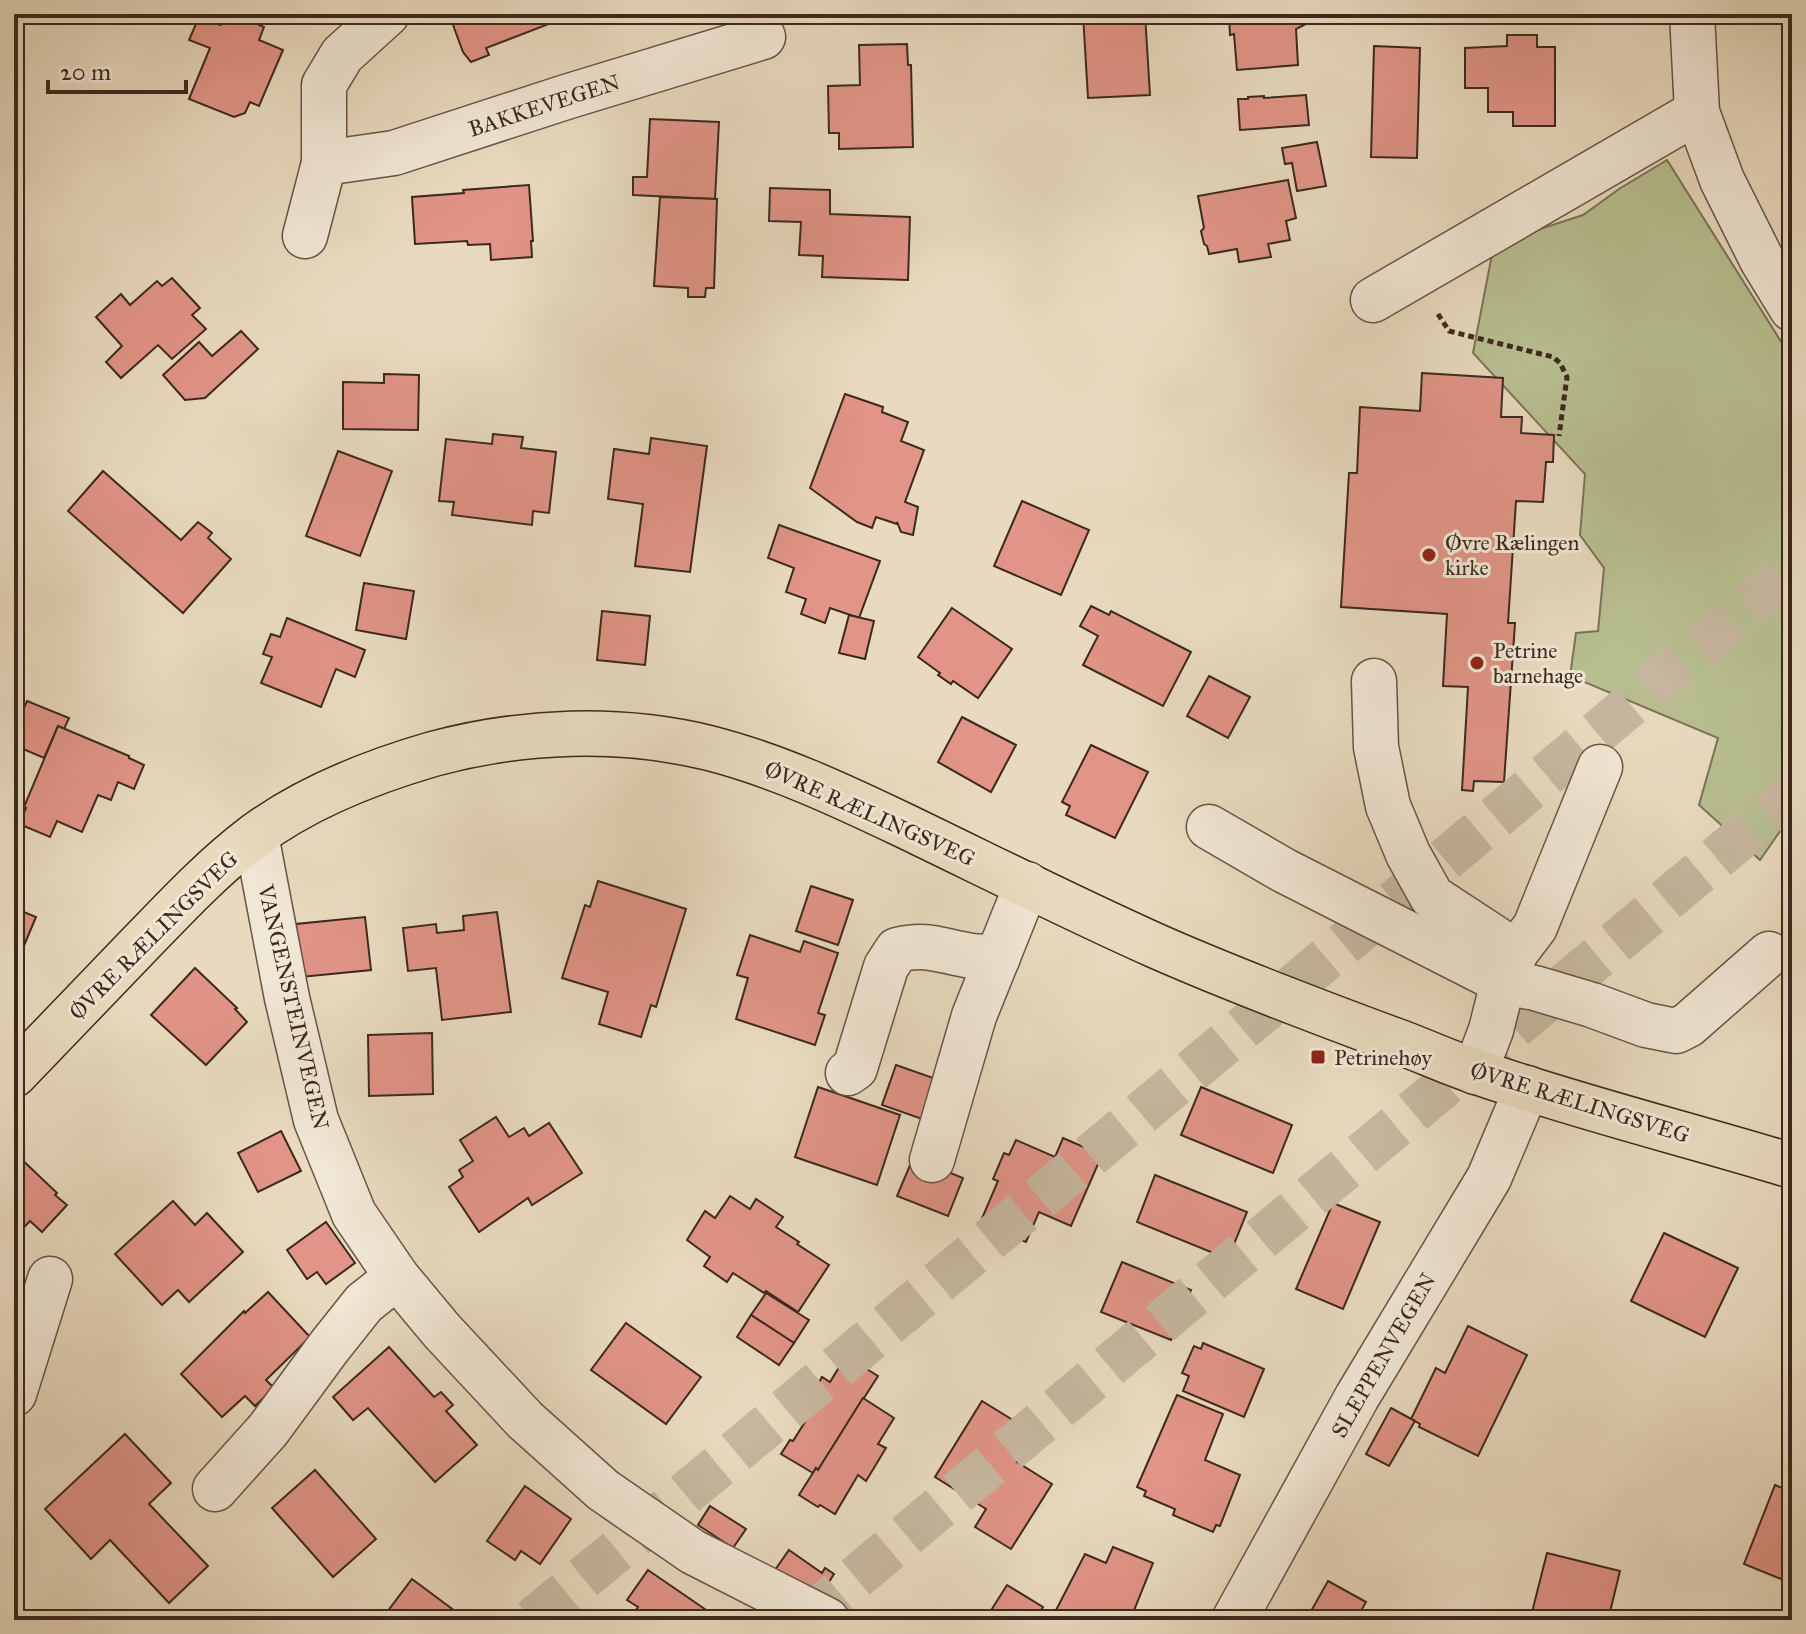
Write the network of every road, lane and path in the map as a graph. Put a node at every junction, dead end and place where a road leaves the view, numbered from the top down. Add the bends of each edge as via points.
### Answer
1 (387, 14) edge
2 (1692, 14) edge
3 (763, 37) dead end
4 (1697, 112) junction
5 (324, 163) junction
6 (305, 236) dead end
7 (1412, 278) junction
8 (1373, 300) dead end
9 (1792, 309) edge
10 (1559, 436) dead end
11 (1374, 681) dead end
12 (1600, 767) dead end
13 (1209, 827) dead end
14 (256, 835) junction
15 (1027, 884) junction
16 (1769, 954) dead end
17 (998, 957) junction
18 (1510, 967) junction
19 (1475, 1072) junction
20 (848, 1073) dead end
21 (14, 1075) edge
22 (1527, 1088) junction
23 (932, 1160) dead end
24 (1792, 1166) edge
25 (397, 1277) junction
26 (50, 1279) dead end
27 (14, 1394) edge
28 (215, 1489) dead end
29 (827, 1620) edge
30 (1234, 1620) edge

1 - 5 street via 342,55 324,85
2 - 4 street
3 - 5 street, BAKKEVEGEN via 394,153
4 - 7 street
4 - 9 street via 1722,180
5 - 6 street
7 - 8 street
7 - 10 path via 1449,331 1560,363 1567,377
11 - 18 street via 1376,747 1388,806 1408,854 1432,897
12 - 18 street via 1535,927
13 - 18 street via 1285,871
14 - 15 main road, ØVRE RÆLINGSVEG via 324,795 413,760 505,738 606,735 707,748 757,762
14 - 21 main road, ØVRE RÆLINGSVEG via 182,900
14 - 25 street, VANGENSTEINVEGEN via 316,1120 354,1214
15 - 17 street
15 - 19 main road, ØVRE RÆLINGSVEG via 1219,973
16 - 18 street via 1676,1031 1535,988
17 - 20 street via 938,948 897,950 886,967 855,1068
17 - 23 street via 974,1016
18 - 19 street
19 - 22 main road, ØVRE RÆLINGSVEG
22 - 24 main road, ØVRE RÆLINGSVEG
22 - 30 street, SLEPPENVEGEN via 1489,1178 1357,1397
25 - 28 street via 364,1303 268,1430
25 - 29 street, VANGENSTEINVEGEN via 525,1420 603,1490 693,1552
26 - 27 street

